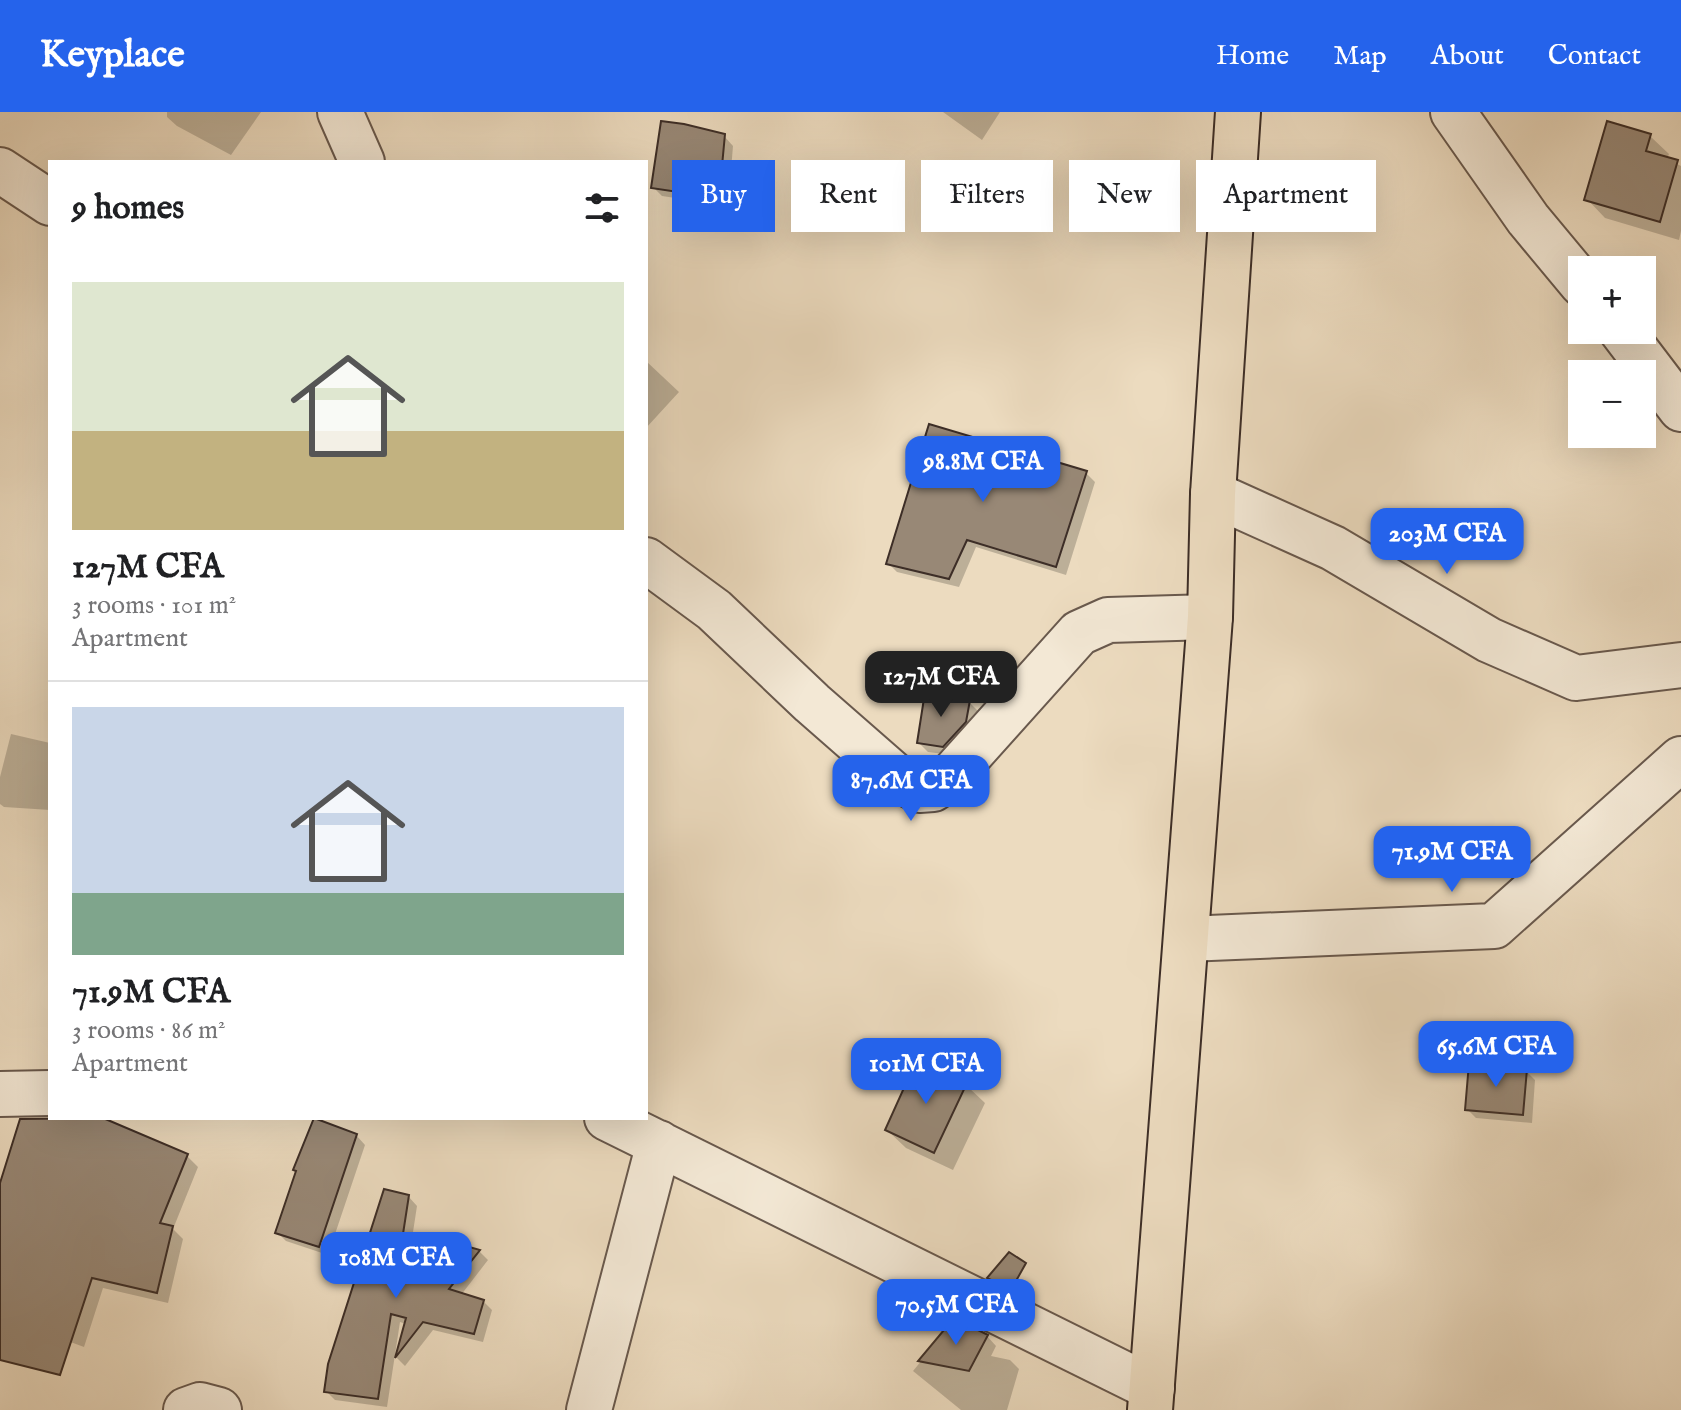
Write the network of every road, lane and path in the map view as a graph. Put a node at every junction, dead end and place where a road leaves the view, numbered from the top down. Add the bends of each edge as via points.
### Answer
1 (340, 112) edge
2 (1238, 112) edge
3 (1453, 112) edge
4 (361, 160) edge
5 (0, 170) edge
6 (48, 202) edge
7 (1568, 267) edge
8 (1632, 344) edge
9 (1681, 409) edge
10 (1213, 494) junction
11 (648, 561) edge
12 (1210, 617) junction
13 (1681, 665) edge
14 (1681, 759) edge
15 (1186, 939) junction
16 (48, 1093) edge
17 (0, 1094) edge
18 (611, 1120) edge
19 (659, 1143) junction
20 (1151, 1399) edge
21 (186, 1410) edge
22 (219, 1410) edge
23 (589, 1410) edge

1 - 4 street
2 - 10 main road
3 - 7 street
5 - 6 street
8 - 9 street
10 - 12 main road
10 - 13 street via 1333,548 1489,640 1576,678
11 - 12 street via 714,610 812,703 900,780 919,790 933,789 949,778 1079,633 1108,620
12 - 15 main road
14 - 15 street via 1494,926
15 - 20 main road
16 - 17 street
18 - 19 street
19 - 20 street via 927,1275
19 - 23 street
21 - 22 street via 200,1405

